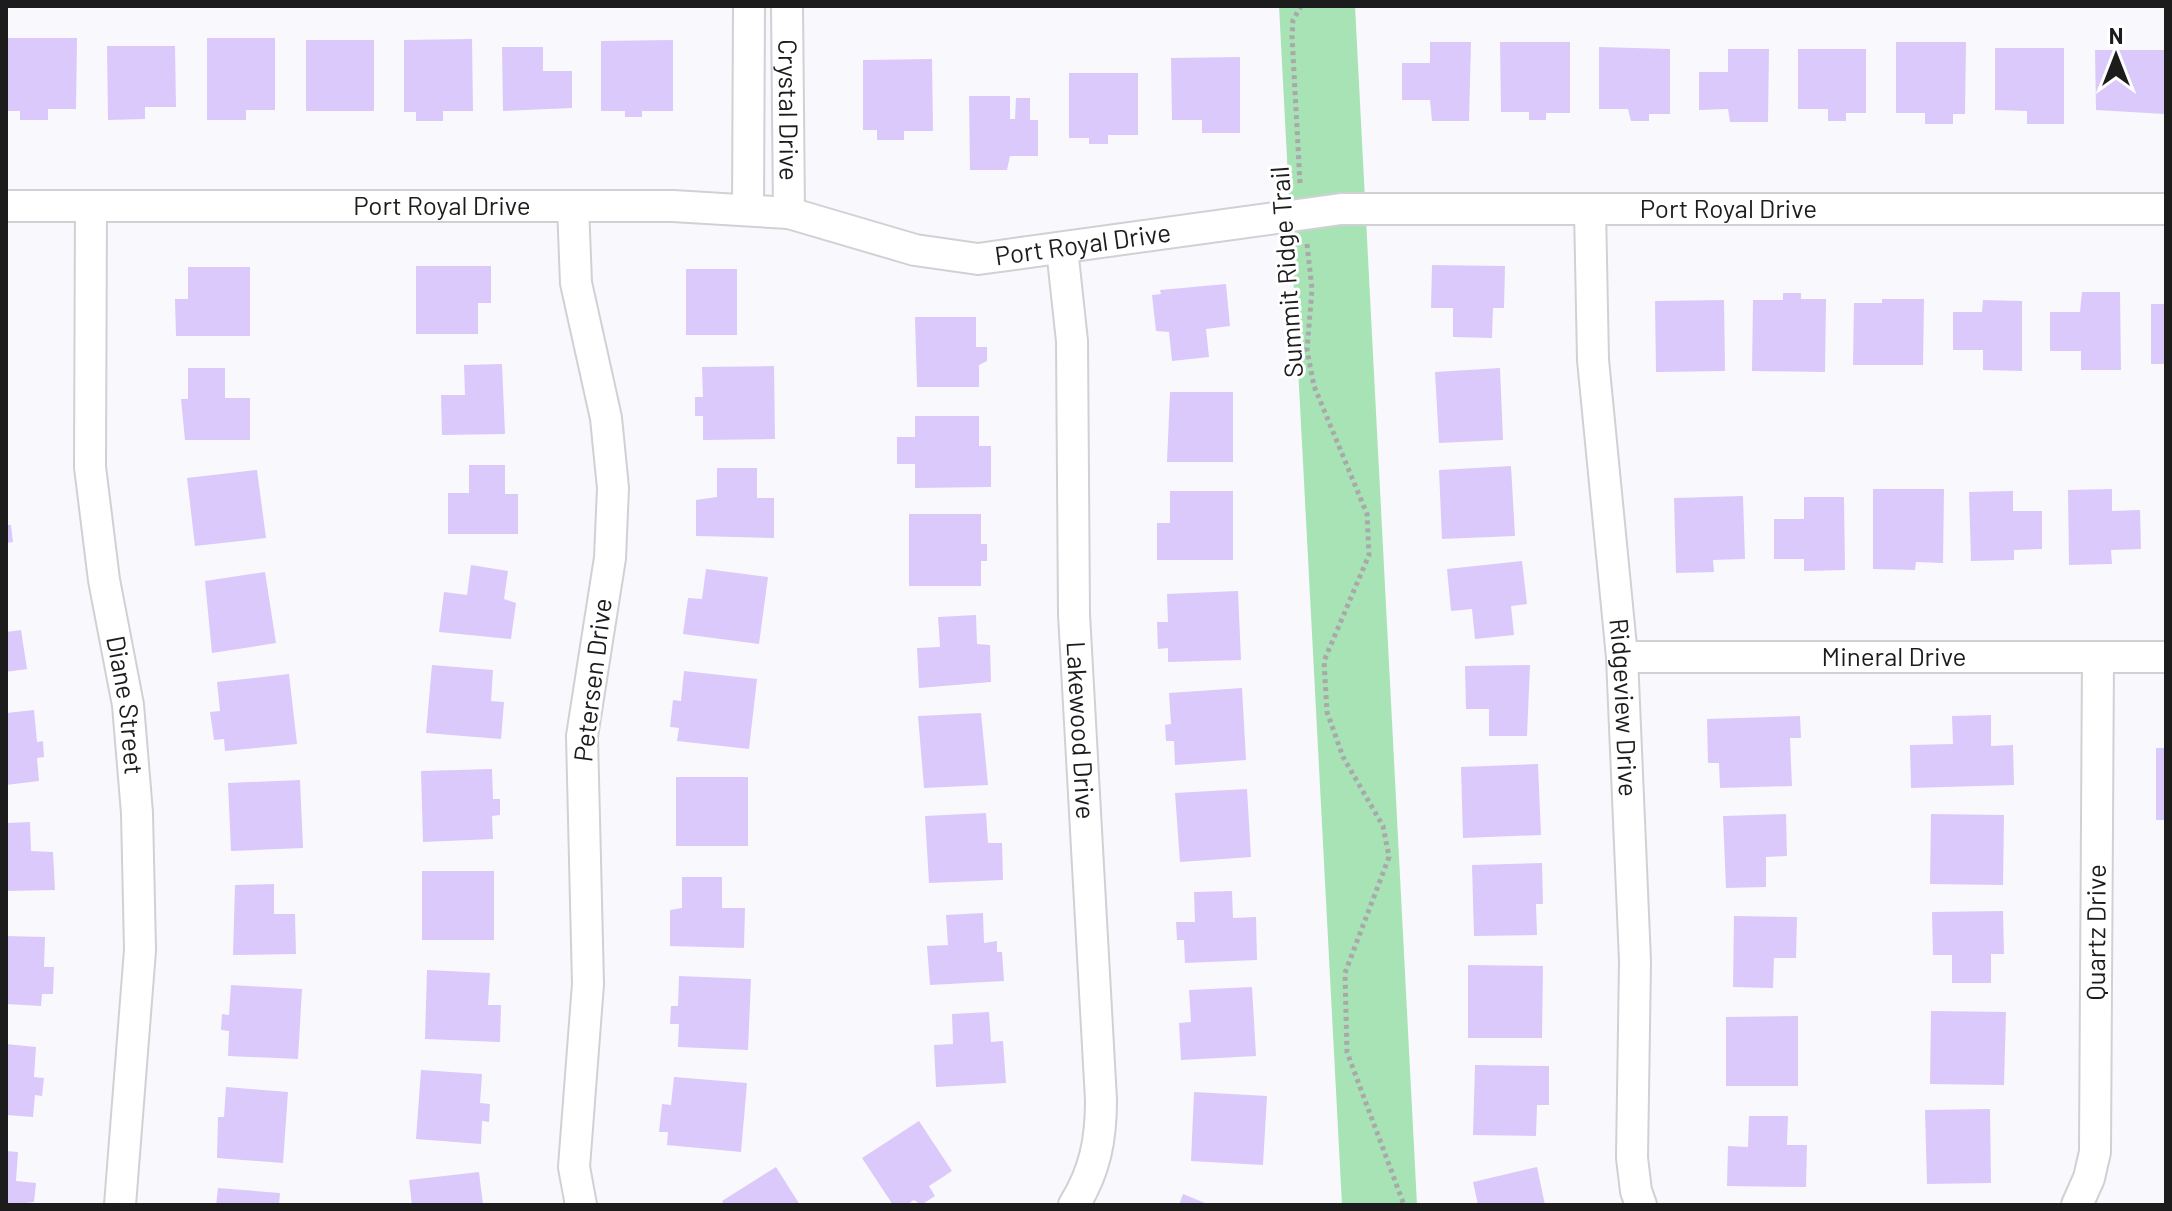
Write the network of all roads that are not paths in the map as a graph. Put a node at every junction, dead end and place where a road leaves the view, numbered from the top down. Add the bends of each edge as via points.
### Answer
1 (749, 6) edge
2 (787, 6) edge
3 (6, 206) edge
4 (91, 206) junction
5 (573, 206) junction
6 (1590, 209) junction
7 (2166, 209) edge
8 (748, 210) junction
9 (789, 213) junction
10 (1062, 249) junction
11 (1622, 657) junction
12 (2098, 657) junction
13 (2166, 657) edge
14 (120, 1205) edge
15 (581, 1205) edge
16 (1074, 1205) edge
17 (1641, 1205) edge
18 (2077, 1205) edge

1 - 8 street, Crystal Drive
2 - 9 street, Crystal Drive
3 - 4 street, Port Royal Drive
4 - 5 street, Port Royal Drive
4 - 14 street, Diane Street via 90,467 128,705 137,813 140,950
5 - 8 street, Port Royal Drive
5 - 15 street, Petersen Drive via 576,283 606,418 613,488 610,558 582,736 588,984 574,1167
6 - 7 street, Port Royal Drive
6 - 10 street, Port Royal Drive via 1341,209
6 - 11 street, Ridgeview Drive via 1593,360
8 - 9 street, Port Royal Drive
9 - 10 street, Port Royal Drive via 947,257
10 - 16 street, Lakewood Drive via 1072,341 1074,614 1101,1100 1096,1157
11 - 12 street, Mineral Drive
11 - 17 street, Ridgeview Drive via 1635,961 1632,1158
12 - 13 street, Mineral Drive
12 - 18 street, Quartz Drive via 2095,1152

